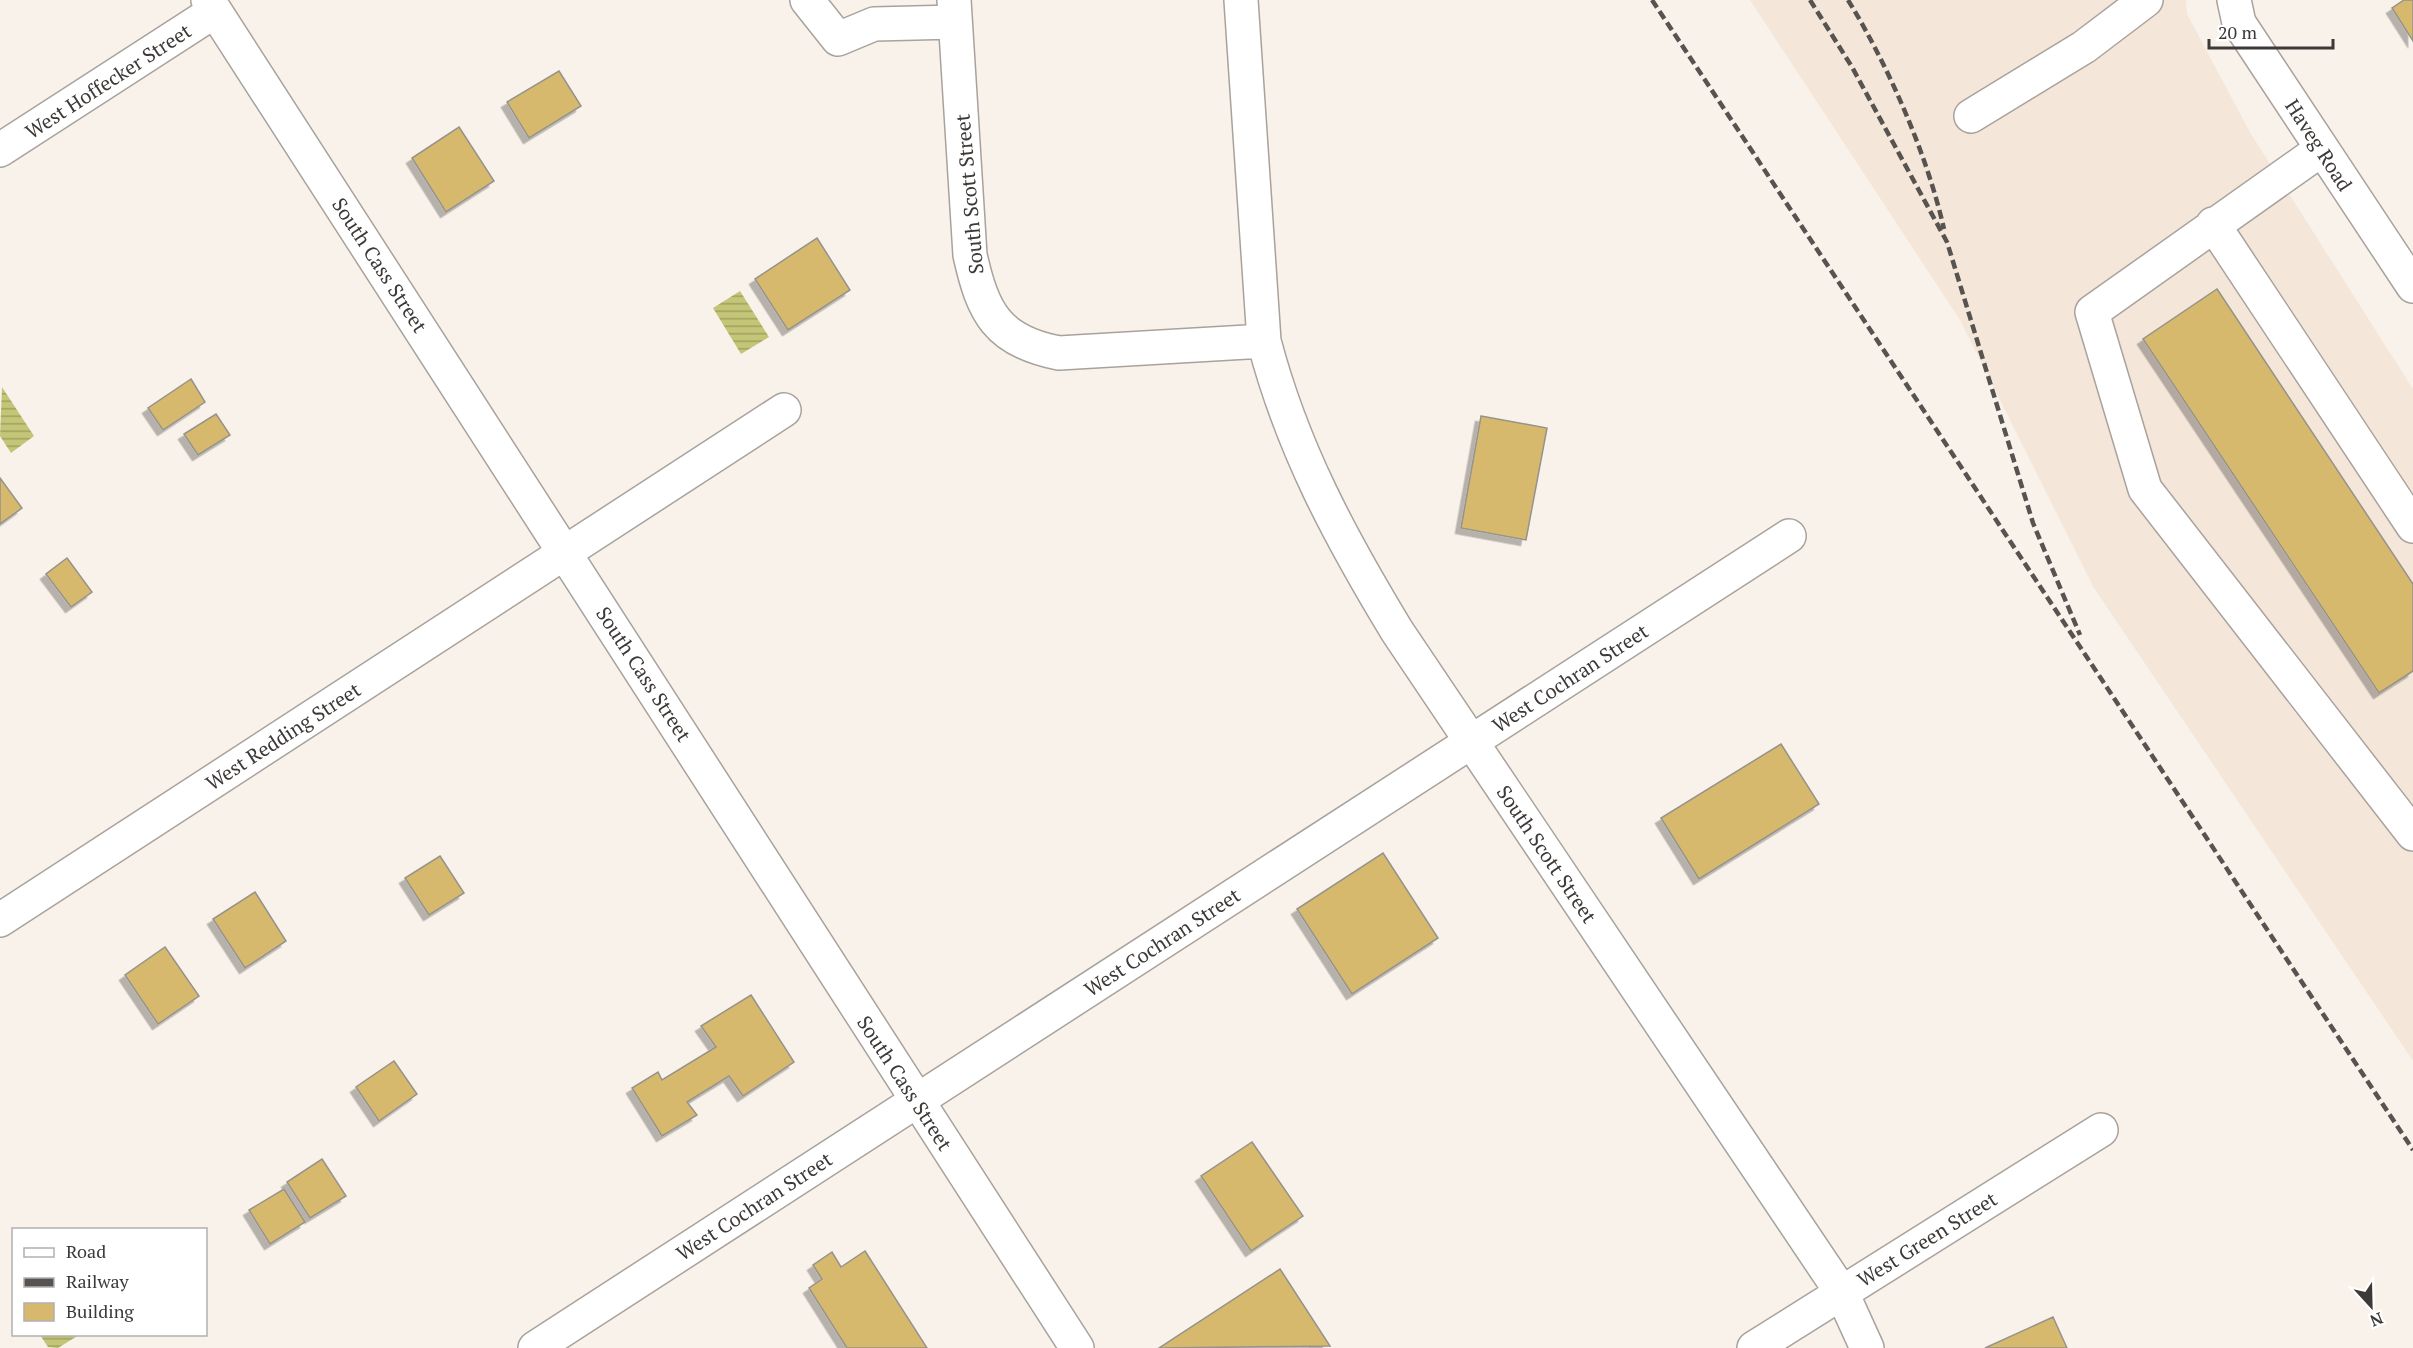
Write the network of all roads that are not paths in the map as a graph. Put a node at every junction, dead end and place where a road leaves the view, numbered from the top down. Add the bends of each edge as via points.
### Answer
1 (807, 0) edge
2 (1241, 0) edge
3 (2146, 0) edge
4 (2234, 0) edge
5 (212, 5) edge
6 (955, 11) edge
7 (869, 12) edge
8 (1971, 116) dead end
9 (2322, 149) junction
10 (0, 150) edge
11 (2213, 224) junction
12 (2413, 286) edge
13 (1264, 340) junction
14 (784, 410) dead end
15 (2413, 526) edge
16 (1789, 536) dead end
17 (566, 552) junction
18 (1472, 742) junction
19 (2413, 834) edge
20 (0, 920) edge
21 (916, 1101) junction
22 (2101, 1130) dead end
23 (1842, 1293) junction
24 (535, 1348) edge
25 (1077, 1348) edge
26 (1754, 1348) edge
27 (1867, 1348) edge

1 - 7 street via 838,39
2 - 13 street, South Scott Street
3 - 8 street via 2084,47
4 - 9 street, Haveg Road via 2240,23
5 - 10 street, West Hoffecker Street
5 - 17 street, South Cass Street
6 - 7 street
6 - 13 street, South Scott Street via 970,255 977,286 991,314 1008,334 1031,348 1059,353
9 - 11 street
9 - 12 street, Haveg Road
11 - 15 street
11 - 19 street via 2092,312 2145,489
13 - 18 street, South Scott Street via 1278,393 1306,466 1347,549
14 - 17 street, West Redding Street
16 - 18 street, West Cochran Street
17 - 20 street, West Redding Street
17 - 21 street, South Cass Street
18 - 21 street, West Cochran Street
18 - 23 street, South Scott Street
21 - 24 street, West Cochran Street
21 - 25 street, South Cass Street
22 - 23 street, West Green Street
23 - 26 street, West Green Street
23 - 27 street, South Scott Street

